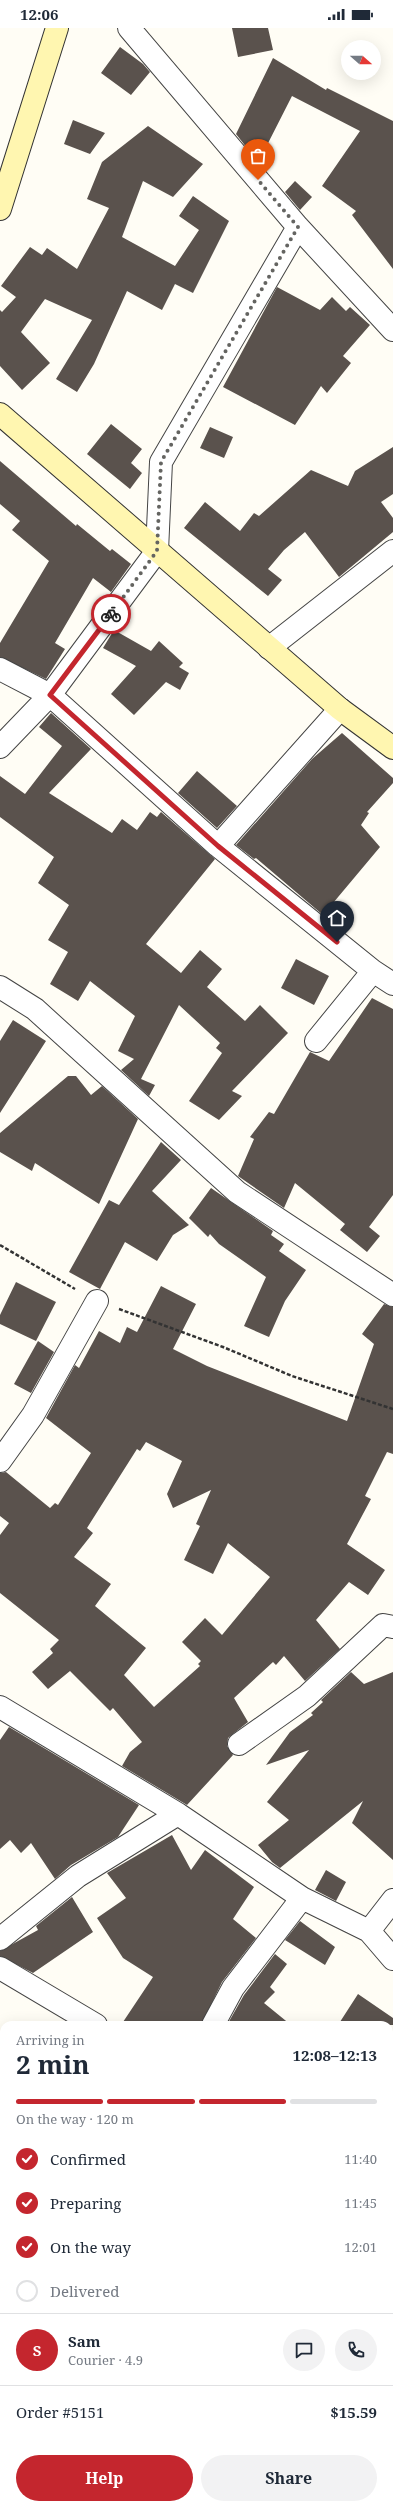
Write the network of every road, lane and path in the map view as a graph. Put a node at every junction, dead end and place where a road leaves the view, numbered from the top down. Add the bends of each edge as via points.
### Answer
1 (57, 28) edge
2 (129, 28) edge
3 (0, 209) edge
4 (298, 227) junction
5 (393, 330) edge
6 (0, 414) edge
7 (157, 551) junction
8 (393, 551) edge
9 (270, 648) junction
10 (0, 669) edge
11 (50, 695) junction
12 (340, 709) junction
13 (0, 747) edge
14 (393, 748) edge
15 (218, 846) junction
16 (373, 971) junction
17 (393, 984) edge
18 (0, 987) edge
19 (316, 1041) dead end
20 (0, 1245) edge
21 (393, 1294) edge
22 (97, 1301) junction
23 (393, 1409) edge
24 (0, 1461) edge
25 (393, 1627) edge
26 (0, 1707) edge
27 (240, 1744) dead end
28 (178, 1814) junction
29 (302, 1898) junction
30 (393, 1900) edge
31 (369, 1931) junction
32 (0, 1940) edge
33 (393, 1959) edge
34 (0, 1968) edge
35 (86, 2021) edge
36 (215, 2021) edge

1 - 3 street
2 - 4 street
4 - 5 street
4 - 7 street via 161,462
6 - 7 street
7 - 9 street
7 - 11 street
8 - 9 street
9 - 12 street
10 - 11 street
11 - 13 street
11 - 15 street
12 - 14 street
12 - 15 street
15 - 16 street
16 - 17 street
16 - 19 street
18 - 21 street via 36,1009 237,1192
20 - 22 path
22 - 23 path via 223,1347 292,1376
22 - 24 street via 33,1415
25 - 27 street via 383,1625 307,1696
26 - 28 street
28 - 29 street
28 - 32 street via 78,1876
29 - 31 street
29 - 36 street via 233,1988
30 - 31 street
31 - 33 street
34 - 35 street

